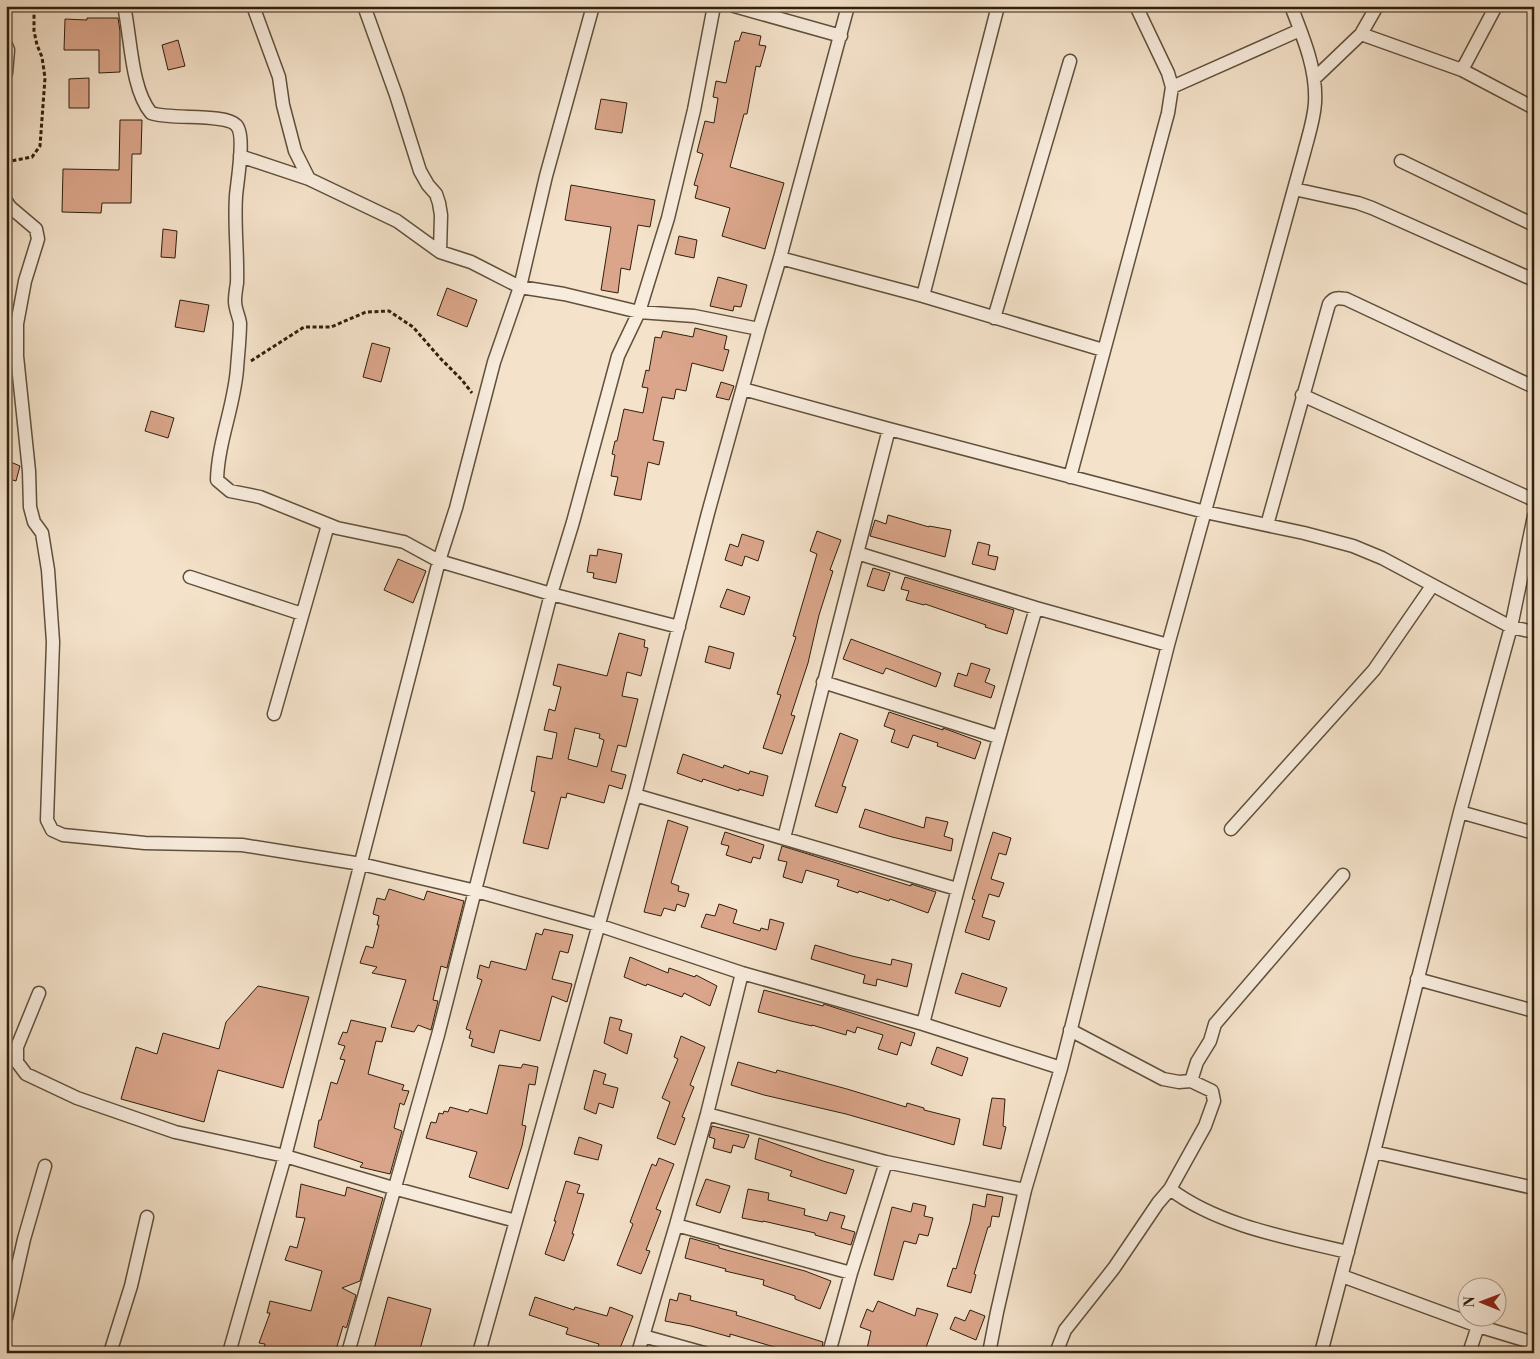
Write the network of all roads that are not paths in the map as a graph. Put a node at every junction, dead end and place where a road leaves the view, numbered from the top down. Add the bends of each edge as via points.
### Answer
1 (124, 6) edge
2 (253, 6) edge
3 (364, 6) edge
4 (593, 6) edge
5 (714, 6) edge
6 (734, 6) edge
7 (848, 6) edge
8 (998, 6) edge
9 (1136, 6) edge
10 (1291, 6) edge
11 (1377, 6) edge
12 (1496, 6) edge
13 (1300, 30) junction
14 (1361, 34) junction
15 (841, 36) junction
16 (6, 46) edge
17 (1070, 62) dead end
18 (1462, 70) junction
19 (6, 73) edge
20 (1314, 79) junction
21 (1172, 87) junction
22 (1534, 108) edge
23 (240, 156) junction
24 (1401, 161) dead end
25 (309, 179) junction
26 (1294, 189) junction
27 (6, 201) edge
28 (1534, 225) edge
29 (440, 252) junction
30 (780, 258) junction
31 (1534, 280) edge
32 (520, 287) junction
33 (923, 296) junction
34 (639, 312) junction
35 (994, 318) junction
36 (759, 329) junction
37 (1103, 350) junction
38 (1534, 387) edge
39 (743, 389) junction
40 (1302, 395) junction
41 (889, 429) junction
42 (1070, 477) junction
43 (1534, 500) edge
44 (1205, 512) junction
45 (1534, 516) edge
46 (328, 524) junction
47 (1267, 525) junction
48 (857, 553) junction
49 (439, 561) junction
50 (190, 577) dead end
51 (1432, 586) junction
52 (551, 594) junction
53 (1036, 608) junction
54 (302, 614) junction
55 (679, 627) junction
56 (1511, 627) junction
57 (1534, 632) edge
58 (1168, 645) junction
59 (823, 682) junction
60 (274, 714) dead end
61 (998, 737) junction
62 (635, 794) junction
63 (1460, 812) junction
64 (1231, 829) dead end
65 (1534, 833) edge
66 (784, 838) junction
67 (361, 864) junction
68 (1342, 875) dead end
69 (956, 890) junction
70 (476, 891) junction
71 (598, 925) junction
72 (742, 973) junction
73 (1417, 980) junction
74 (39, 993) dead end
75 (1534, 1011) edge
76 (923, 1024) junction
77 (1070, 1030) junction
78 (1061, 1068) junction
79 (1191, 1081) junction
80 (707, 1114) junction
81 (1374, 1152) junction
82 (285, 1156) junction
83 (886, 1162) junction
84 (45, 1166) dead end
85 (394, 1188) junction
86 (1534, 1188) edge
87 (1170, 1189) junction
88 (1024, 1190) junction
89 (147, 1217) dead end
90 (516, 1220) junction
91 (676, 1225) junction
92 (1348, 1252) junction
93 (851, 1273) junction
94 (1342, 1276) junction
95 (6, 1318) edge
96 (1458, 1319) edge
97 (1478, 1326) joint
98 (643, 1336) junction
99 (1534, 1343) edge
100 (110, 1353) edge
101 (229, 1353) edge
102 (348, 1353) edge
103 (479, 1353) edge
104 (638, 1353) edge
105 (704, 1353) edge
106 (829, 1353) edge
107 (989, 1353) edge
108 (1056, 1353) edge
109 (1320, 1353) edge
110 (1469, 1353) edge

1 - 23 street via 136,76 148,110 157,115 231,121 240,130
2 - 25 street via 279,76 295,151
3 - 29 street via 420,171 439,203
4 - 32 street via 546,176
5 - 34 street via 670,209
6 - 15 street
7 - 15 street
8 - 33 street
9 - 21 street
10 - 13 street
11 - 14 street
12 - 18 street
13 - 20 street
13 - 21 street
14 - 18 street
14 - 20 street
15 - 30 street
16 - 19 street
17 - 35 street
18 - 22 street
20 - 26 street via 1315,104
21 - 37 street via 1168,113
23 - 25 street
23 - 46 street via 234,304 240,324 237,369 234,396 217,463 217,480 230,491 260,497
24 - 28 street
25 - 29 street via 397,221
26 - 31 street via 1372,208
26 - 44 street
27 - 67 street via 36,229 38,239 24,281 18,316 17,356 30,507 34,522 42,533 48,570 53,642 47,820 52,830 63,835 145,843 242,845
29 - 32 street via 471,262
30 - 33 street
30 - 36 street
32 - 34 street
32 - 49 street via 494,362
33 - 35 street
34 - 36 street via 694,316
34 - 52 street via 618,356
35 - 37 street
36 - 39 street
37 - 42 street
38 - 40 street via 1338,298 1329,304
39 - 41 street
39 - 55 street
40 - 43 street
40 - 47 street
41 - 42 street
41 - 48 street
42 - 44 street
44 - 47 street
44 - 58 street
45 - 56 street
46 - 49 street via 404,542
46 - 54 street
47 - 51 street via 1353,546
48 - 53 street
48 - 59 street
49 - 52 street
49 - 67 street
50 - 54 street
51 - 56 street
51 - 64 street via 1374,670
52 - 55 street
52 - 70 street
53 - 58 street
53 - 61 street
54 - 60 street
55 - 62 street
56 - 57 street
56 - 63 street
58 - 77 street
59 - 61 street
59 - 66 street
61 - 69 street
62 - 66 street
62 - 71 street
63 - 65 street
63 - 73 street
66 - 69 street
67 - 70 street
67 - 82 street
68 - 79 street via 1215,1024
69 - 76 street
70 - 71 street
70 - 85 street
71 - 72 street
71 - 90 street
72 - 76 street
72 - 80 street
73 - 75 street
73 - 81 street
74 - 82 street via 17,1047 17,1062 26,1074 77,1098 176,1132
76 - 78 street
77 - 78 street
77 - 79 street via 1163,1078
78 - 88 street
79 - 87 street via 1212,1091 1214,1101 1205,1126
80 - 83 street
80 - 91 street
81 - 86 street
81 - 92 street
82 - 85 street
82 - 101 street
83 - 88 street
83 - 93 street
84 - 95 street
85 - 90 street
85 - 102 street
87 - 92 street via 1187,1202 1270,1234
87 - 108 street via 1065,1330
88 - 107 street
89 - 100 street via 131,1286
90 - 103 street
91 - 93 street
91 - 98 street
92 - 94 street
93 - 106 street
94 - 96 street
94 - 109 street
97 - 99 street
97 - 110 street
98 - 104 street
98 - 105 street

